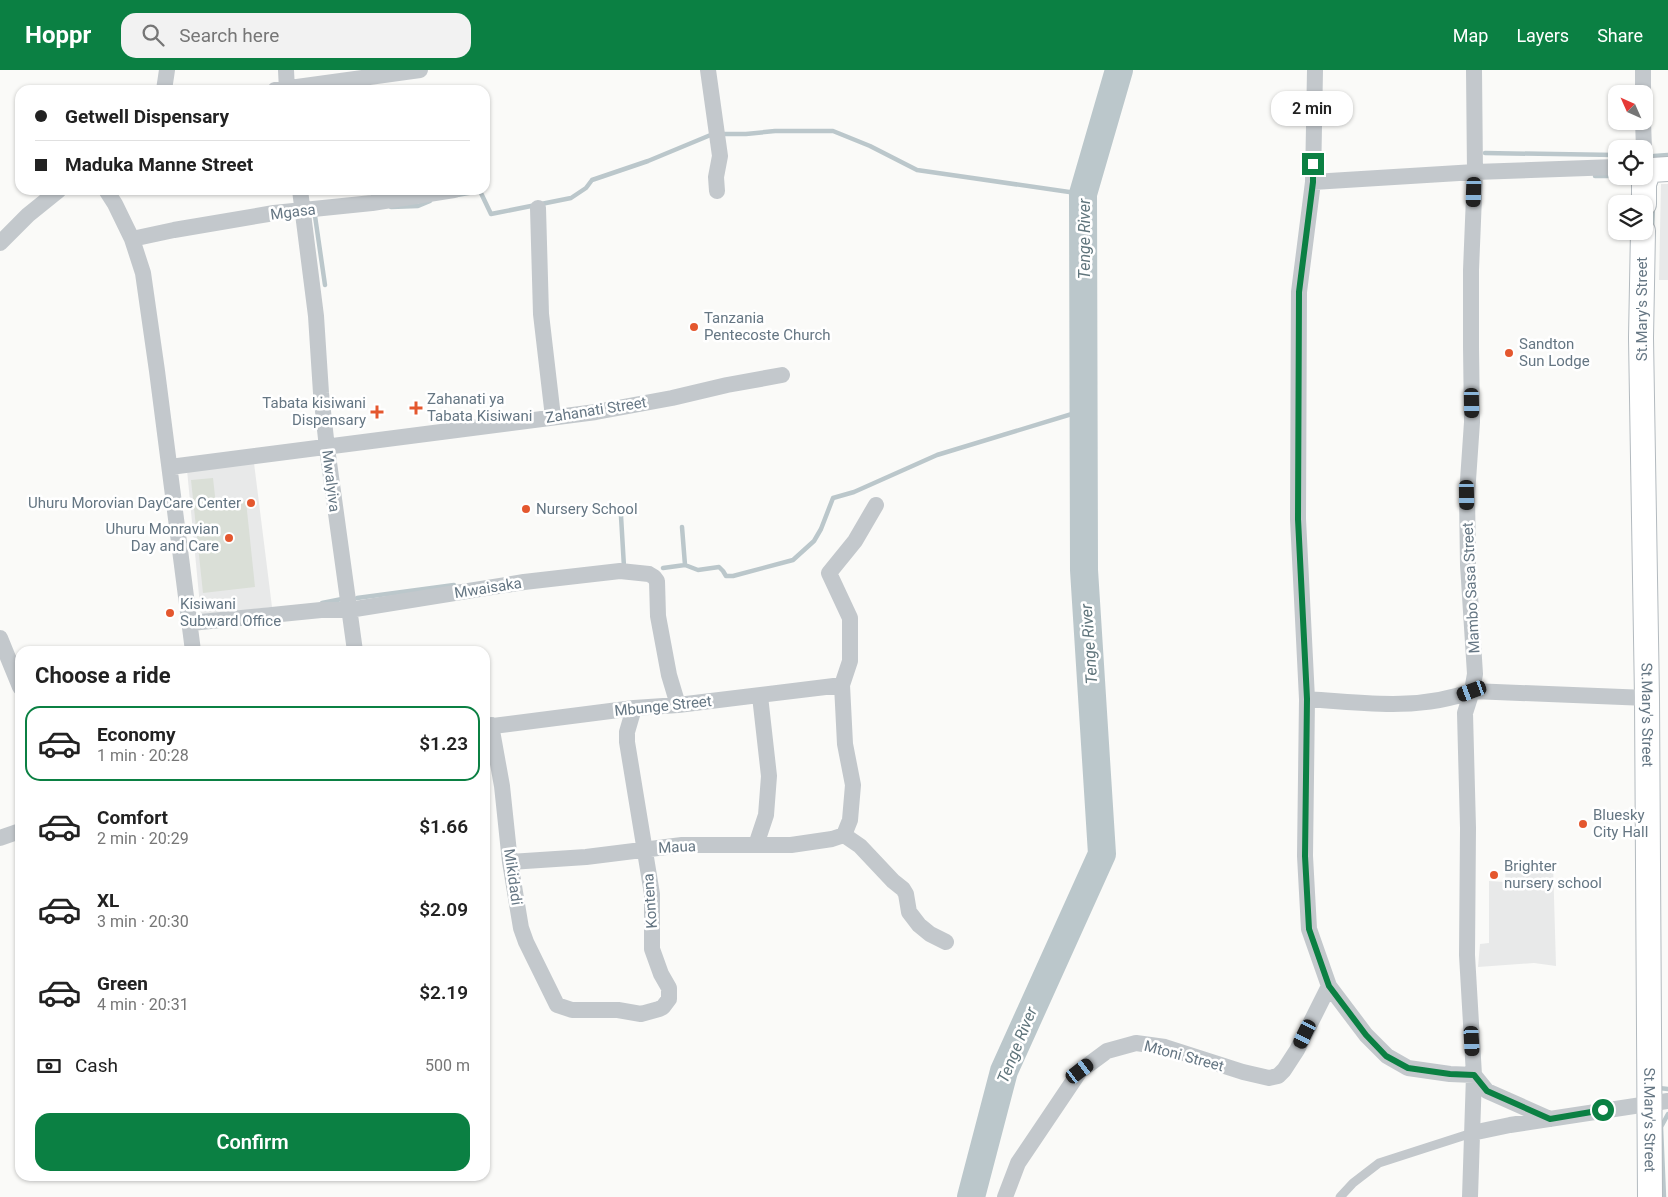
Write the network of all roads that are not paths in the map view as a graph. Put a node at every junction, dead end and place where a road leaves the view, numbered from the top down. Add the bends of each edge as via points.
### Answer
1 (167, 70) edge
2 (286, 70) edge
3 (420, 70) edge
4 (708, 70) edge
5 (1314, 70) edge
6 (1474, 70) edge
7 (1643, 70) edge
8 (401, 71) edge
9 (165, 85) edge
10 (284, 85) edge
11 (309, 85) edge
12 (1643, 85) edge
13 (1608, 167) edge
14 (1668, 169) edge
15 (1653, 170) edge
16 (1475, 172) junction
17 (1313, 182) junction
18 (717, 191) dead end
19 (53, 195) edge
20 (109, 195) edge
21 (301, 195) edge
22 (422, 195) edge
23 (538, 208) dead end
24 (303, 210) junction
25 (132, 239) junction
26 (1643, 240) edge
27 (0, 243) edge
28 (782, 375) dead end
29 (553, 417) junction
30 (327, 448) junction
31 (170, 467) junction
32 (876, 505) dead end
33 (349, 610) junction
34 (191, 623) junction
35 (0, 638) edge
36 (193, 646) edge
37 (354, 646) edge
38 (15, 675) edge
39 (842, 686) junction
40 (1472, 691) junction
41 (760, 696) junction
42 (1647, 698) junction
43 (1307, 699) junction
44 (678, 705) junction
45 (634, 708) junction
46 (490, 726) edge
47 (490, 735) edge
48 (15, 833) edge
49 (844, 835) junction
50 (0, 838) edge
51 (756, 845) junction
52 (644, 849) junction
53 (510, 862) junction
54 (946, 942) dead end
55 (1329, 986) junction
56 (572, 1010) joint
57 (1474, 1075) junction
58 (1658, 1102) edge
59 (1550, 1119) junction
60 (1472, 1133) junction
61 (1005, 1197) edge
62 (1340, 1197) edge
63 (1470, 1197) edge
64 (1650, 1197) edge

1 - 9 street
2 - 10 street
3 - 8 street
4 - 18 street via 720,156
5 - 17 street
6 - 16 street, Mambo Sasa Street
7 - 12 street
8 - 11 street
13 - 16 street
14 - 15 street
16 - 17 street
16 - 40 street, Mambo Sasa Street via 1471,280 1472,422 1467,495 1475,674
17 - 43 street via 1299,292 1298,519
19 - 27 street
20 - 25 street
21 - 24 street, Mwalyiva
22 - 24 street, Mgasa
23 - 29 street via 541,314
24 - 25 street, Mgasa
24 - 30 street, Mwalyiva
25 - 31 street via 143,273
26 - 42 street, St.Mary's Street via 1641,338
28 - 29 street, Zahanati Street via 662,400
29 - 30 street, Zahanati Street
30 - 31 street, Zahanati Street
30 - 33 street, Mwalyiva
31 - 34 street
32 - 39 street via 846,555 829,575 850,618 850,661
33 - 34 street, Mwaisaka via 312,610
33 - 37 street, Mwalyiva
33 - 44 street, Mwaisaka via 524,582 620,571 649,574 657,582 658,616
34 - 36 street
35 - 38 street
39 - 41 street, Mbunge Street
39 - 49 street via 845,744 853,785 850,820
40 - 42 street
40 - 43 street via 1457,697 1400,705
40 - 57 street, Mambo Sasa Street via 1465,722 1467,955
41 - 44 street, Mbunge Street
41 - 51 street via 769,776 766,815
42 - 58 street, St.Mary's Street
43 - 55 street via 1305,856 1309,929
44 - 45 street, Mbunge Street
45 - 46 street, Mbunge Street
45 - 52 street, Kontena via 627,742
47 - 53 street, Mikidadi via 502,786
48 - 50 street
49 - 51 street, Maua via 791,845
49 - 54 street via 860,846 903,889 909,912 919,925
51 - 52 street, Maua via 682,845
52 - 53 street, Maua
52 - 56 street, Kontena via 652,894 652,948 669,988 667,1003 641,1014 618,1010
53 - 56 street, Mikidadi via 526,942 557,1004
55 - 57 street via 1386,1056 1408,1068
55 - 61 street, Mtoni Street via 1298,1050 1278,1076 1269,1078 1165,1048 1136,1043 1107,1051 1080,1071 1018,1163
57 - 59 street via 1487,1091
57 - 60 street, Mambo Sasa Street
58 - 59 street
58 - 64 street, St.Mary's Street
59 - 60 street
60 - 62 lane via 1379,1163 1353,1182
60 - 63 street, Mambo Sasa Street

